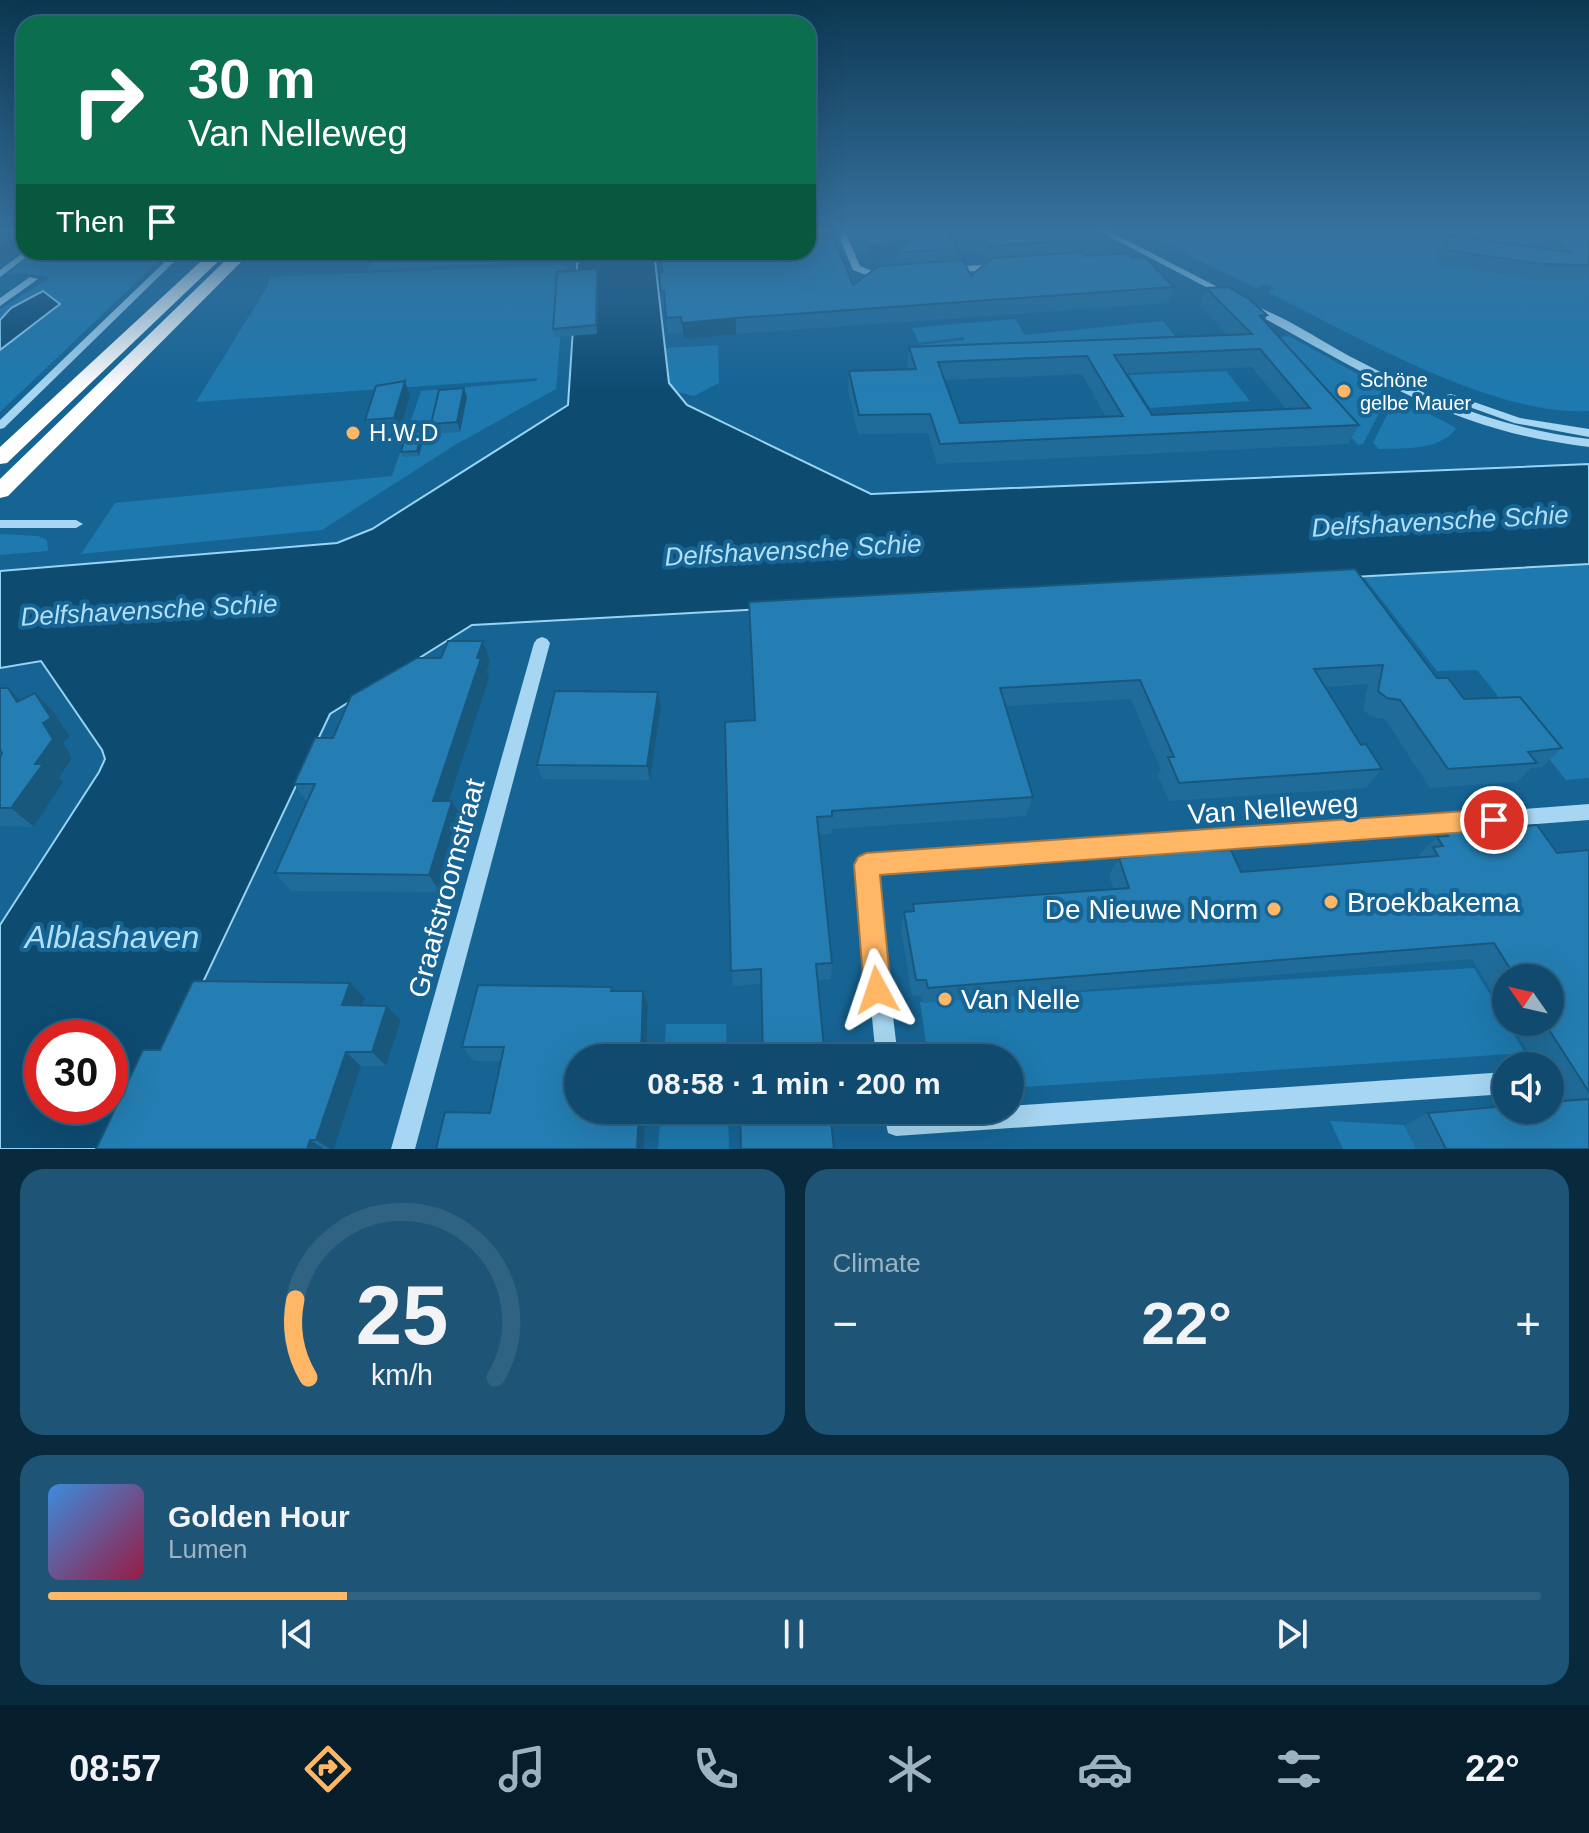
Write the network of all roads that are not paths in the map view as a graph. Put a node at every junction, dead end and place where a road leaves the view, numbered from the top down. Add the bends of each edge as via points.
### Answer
1 (28, 283) edge
2 (139, 283) edge
3 (148, 283) edge
4 (181, 283) edge
5 (187, 283) edge
6 (212, 283) edge
7 (1210, 283) edge
8 (1214, 283) edge
9 (1237, 294) edge
10 (1251, 301) edge
11 (0, 303) edge
12 (161, 306) junction
13 (0, 418) edge
14 (0, 426) edge
15 (1589, 433) edge
16 (1589, 443) edge
17 (3, 455) edge
18 (0, 491) edge
19 (0, 524) edge
20 (76, 524) dead end
21 (542, 643) dead end
22 (1589, 812) edge
23 (885, 1044) edge
24 (1492, 1084) edge
25 (1024, 1116) edge
26 (403, 1149) edge

1 - 11 street
2 - 13 street
3 - 14 street
4 - 12 highway
5 - 12 highway
6 - 18 highway
7 - 16 street via 1481,421 1519,434
8 - 9 street
10 - 15 street via 1488,412 1545,428
12 - 17 highway
19 - 20 street
21 - 26 street, Graafstroomstraat
22 - 23 street, Van Nelleweg via 866,865
24 - 25 street

